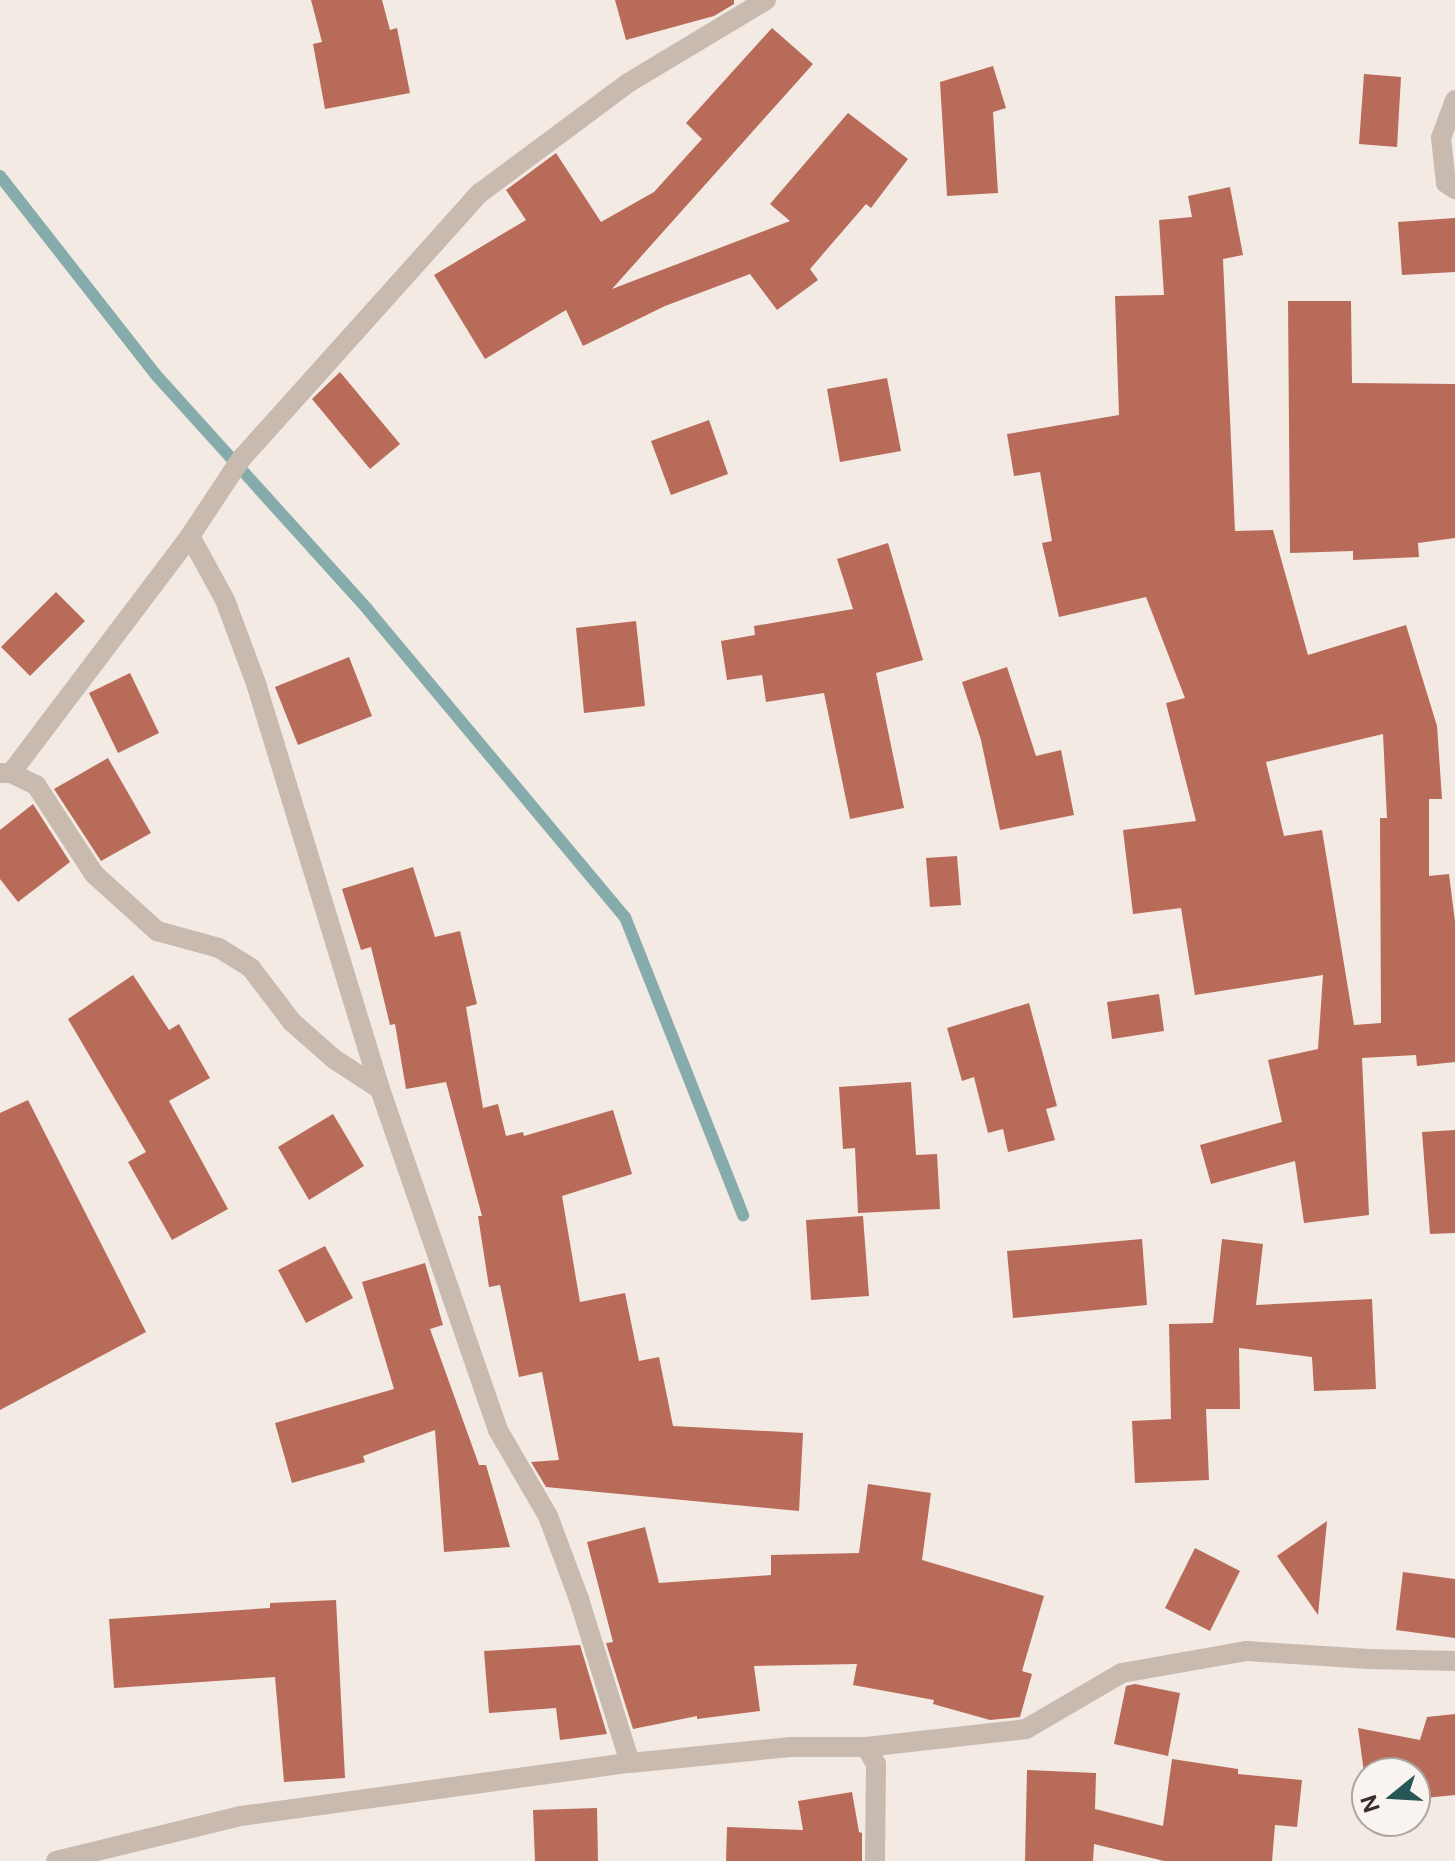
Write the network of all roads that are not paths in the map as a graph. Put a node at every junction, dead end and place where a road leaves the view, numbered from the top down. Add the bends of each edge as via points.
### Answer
1 (766, 0) edge
2 (1455, 100) edge
3 (1455, 189) edge
4 (190, 536) junction
5 (6, 773) edge
6 (380, 1089) junction
7 (1455, 1661) edge
8 (866, 1747) junction
9 (630, 1763) junction
10 (56, 1861) edge
11 (875, 1861) edge

1 - 4 street via 628,83 480,193 241,459
2 - 3 street via 1441,138 1446,183
4 - 5 street
4 - 6 street via 225,600 257,686
5 - 6 street via 36,785 94,874 157,931 219,948 251,968 292,1022
6 - 9 street via 498,1430 548,1516 579,1599
7 - 8 street via 1247,1651 1122,1673 1026,1729
8 - 9 street via 789,1747
8 - 11 street via 876,1764
9 - 10 street via 241,1816

